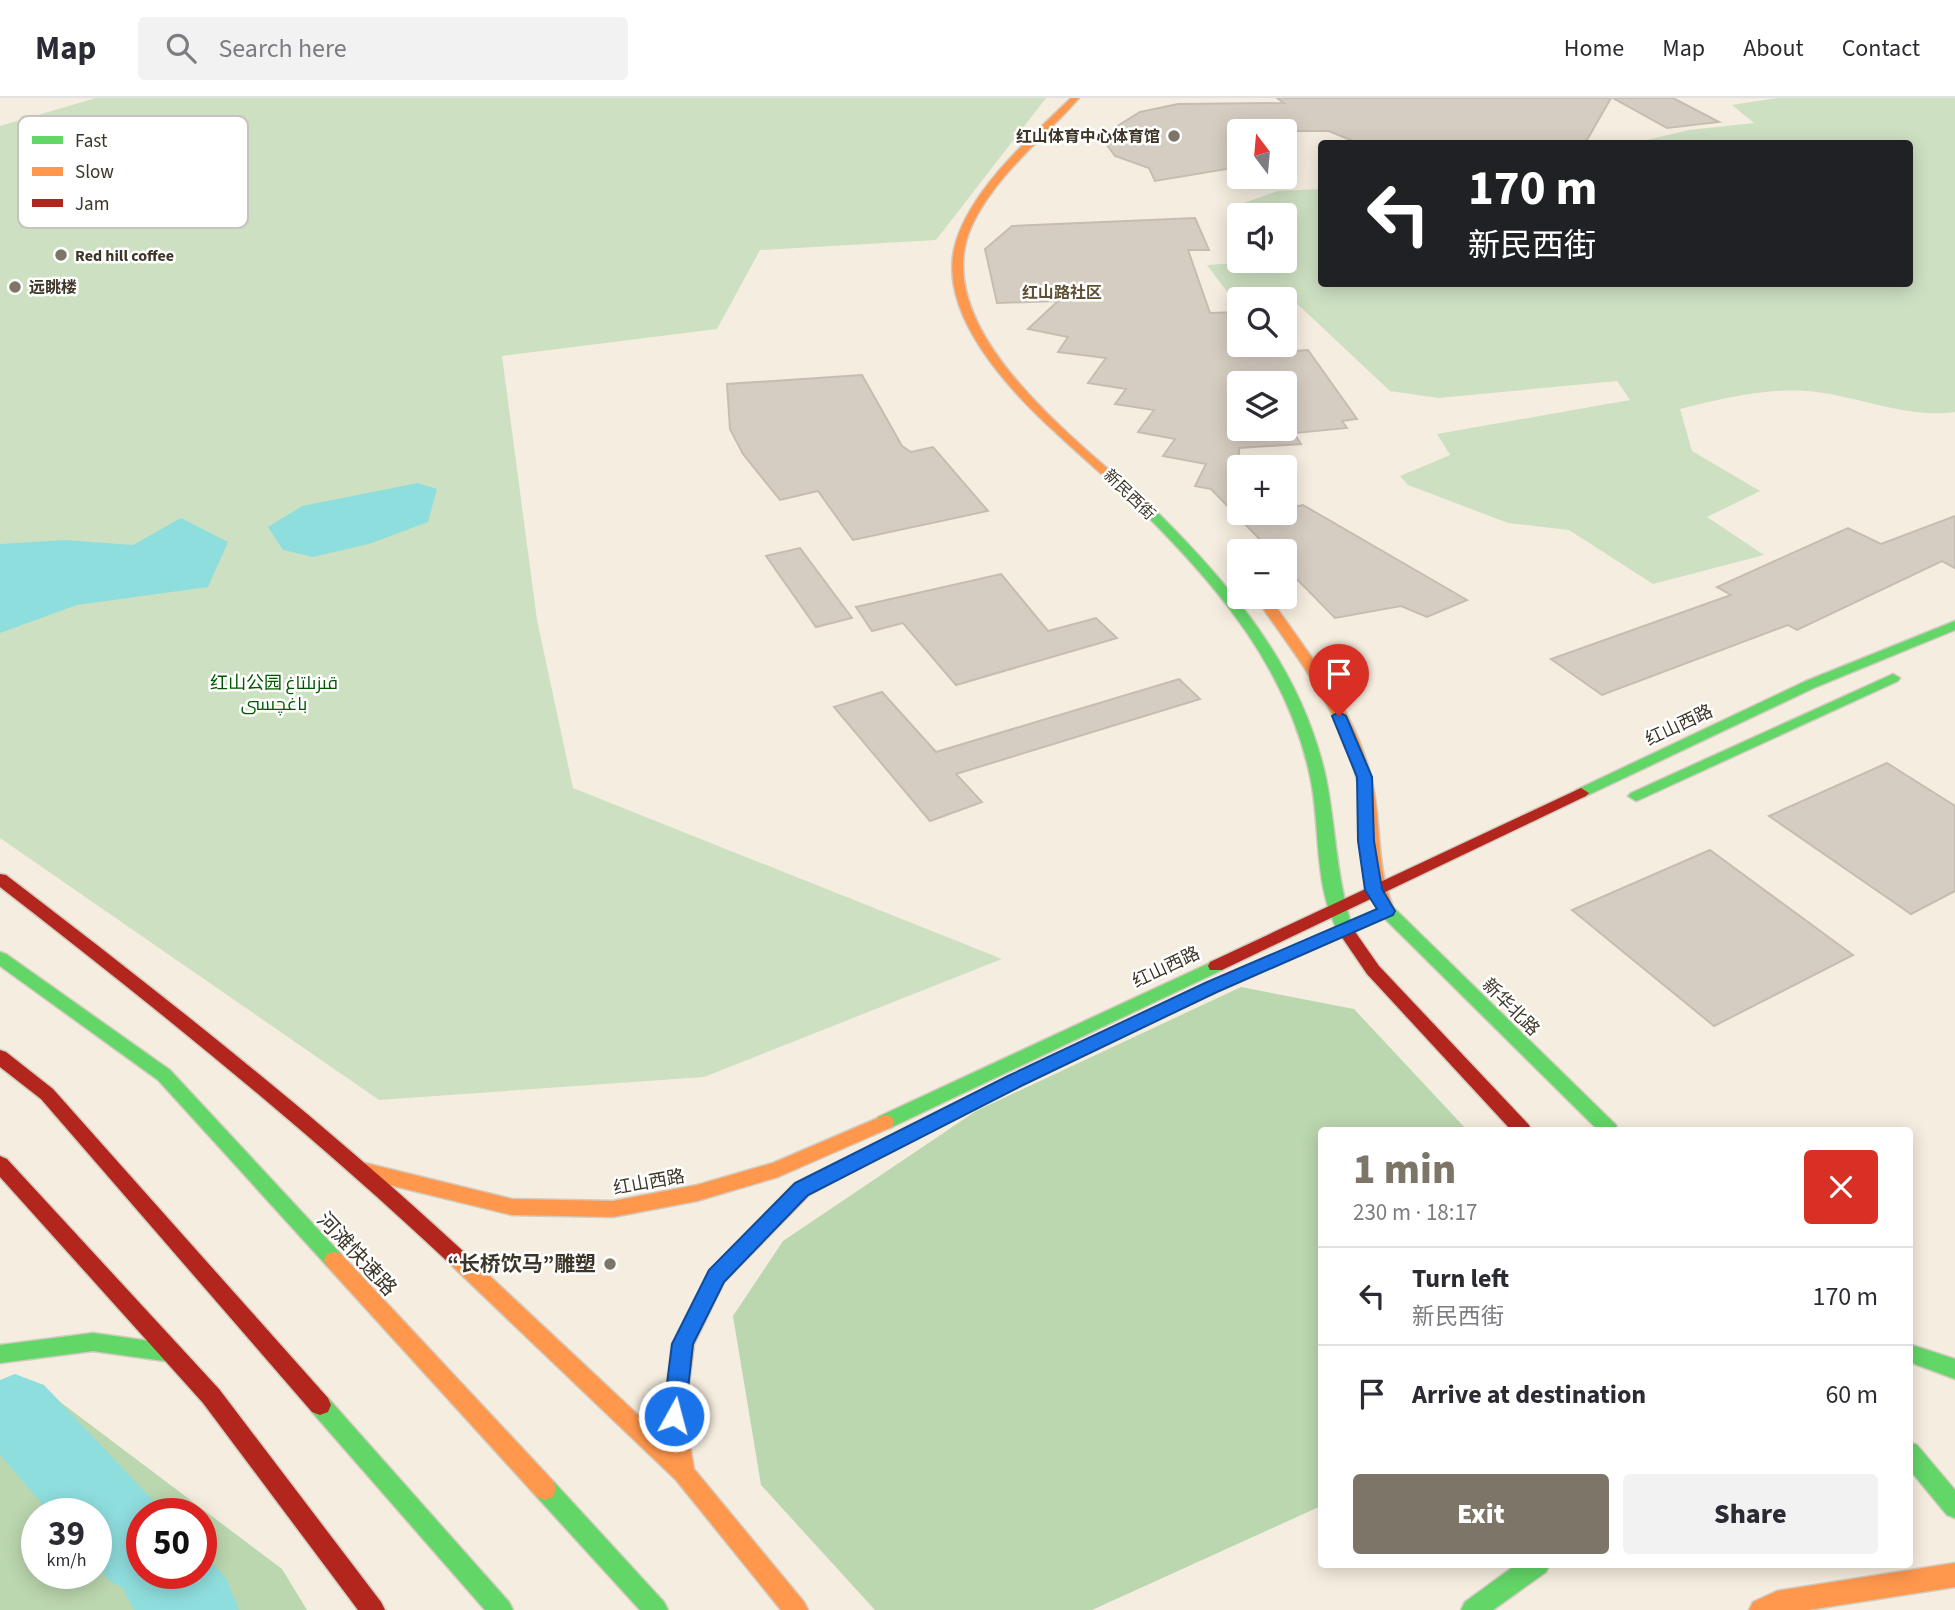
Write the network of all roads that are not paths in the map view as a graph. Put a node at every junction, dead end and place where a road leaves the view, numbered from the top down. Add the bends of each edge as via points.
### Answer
1 (1075, 98) edge
2 (1088, 98) edge
3 (976, 256) dead end
4 (990, 320) dead end
5 (1000, 337) dead end
6 (1116, 460) dead end
7 (1209, 548) dead end
8 (1268, 609) edge
9 (1955, 625) edge
10 (1904, 673) dead end
11 (1626, 800) dead end
12 (0, 879) edge
13 (1374, 890) junction
14 (1335, 908) junction
15 (0, 958) edge
16 (0, 1057) edge
17 (1519, 1127) edge
18 (1606, 1127) edge
19 (873, 1153) dead end
20 (0, 1164) edge
21 (365, 1171) junction
22 (171, 1353) junction
23 (0, 1354) edge
24 (1913, 1354) edge
25 (1955, 1369) edge
26 (1913, 1457) edge
27 (684, 1473) junction
28 (1955, 1473) edge
29 (1928, 1476) junction
30 (1913, 1477) edge
31 (1955, 1507) edge
32 (1532, 1568) edge
33 (1900, 1568) edge
34 (1955, 1575) edge
35 (1911, 1581) junction
36 (1925, 1601) dead end
37 (373, 1610) edge
38 (501, 1610) edge
39 (656, 1610) edge
40 (796, 1610) edge
41 (1473, 1610) edge
42 (1761, 1610) edge

1 - 14 main road, 新民西街 via 1030,143 964,233 956,264 964,306 978,340 1018,388 1234,597 1271,652 1305,724 1319,783
2 - 3 main road via 989,218
4 - 5 main road
6 - 7 main road, 新民西街
8 - 13 main road via 1319,681 1364,777 1366,841
9 - 13 main road, 红山西路 via 1811,684
10 - 11 main road
12 - 21 main road
13 - 14 main road, 红山西路
13 - 18 main road, 新华北路 via 1388,911
14 - 17 main road, 新民西街 via 1373,971
14 - 21 main road, 红山西路 via 839,1142 778,1169 697,1193 612,1209 512,1207
15 - 39 main road, 河滩快速路 via 164,1075
16 - 38 main road via 47,1094
19 - 27 main road via 802,1189 717,1276 682,1344 674,1416
20 - 22 main road
21 - 27 main road
22 - 23 main road via 93,1342
22 - 37 main road via 211,1396
24 - 25 main road
26 - 29 main road
27 - 40 main road
28 - 29 main road
29 - 30 main road
29 - 31 main road
32 - 41 main road
33 - 35 main road
34 - 35 main road
35 - 36 main road
35 - 42 main road via 1777,1603

